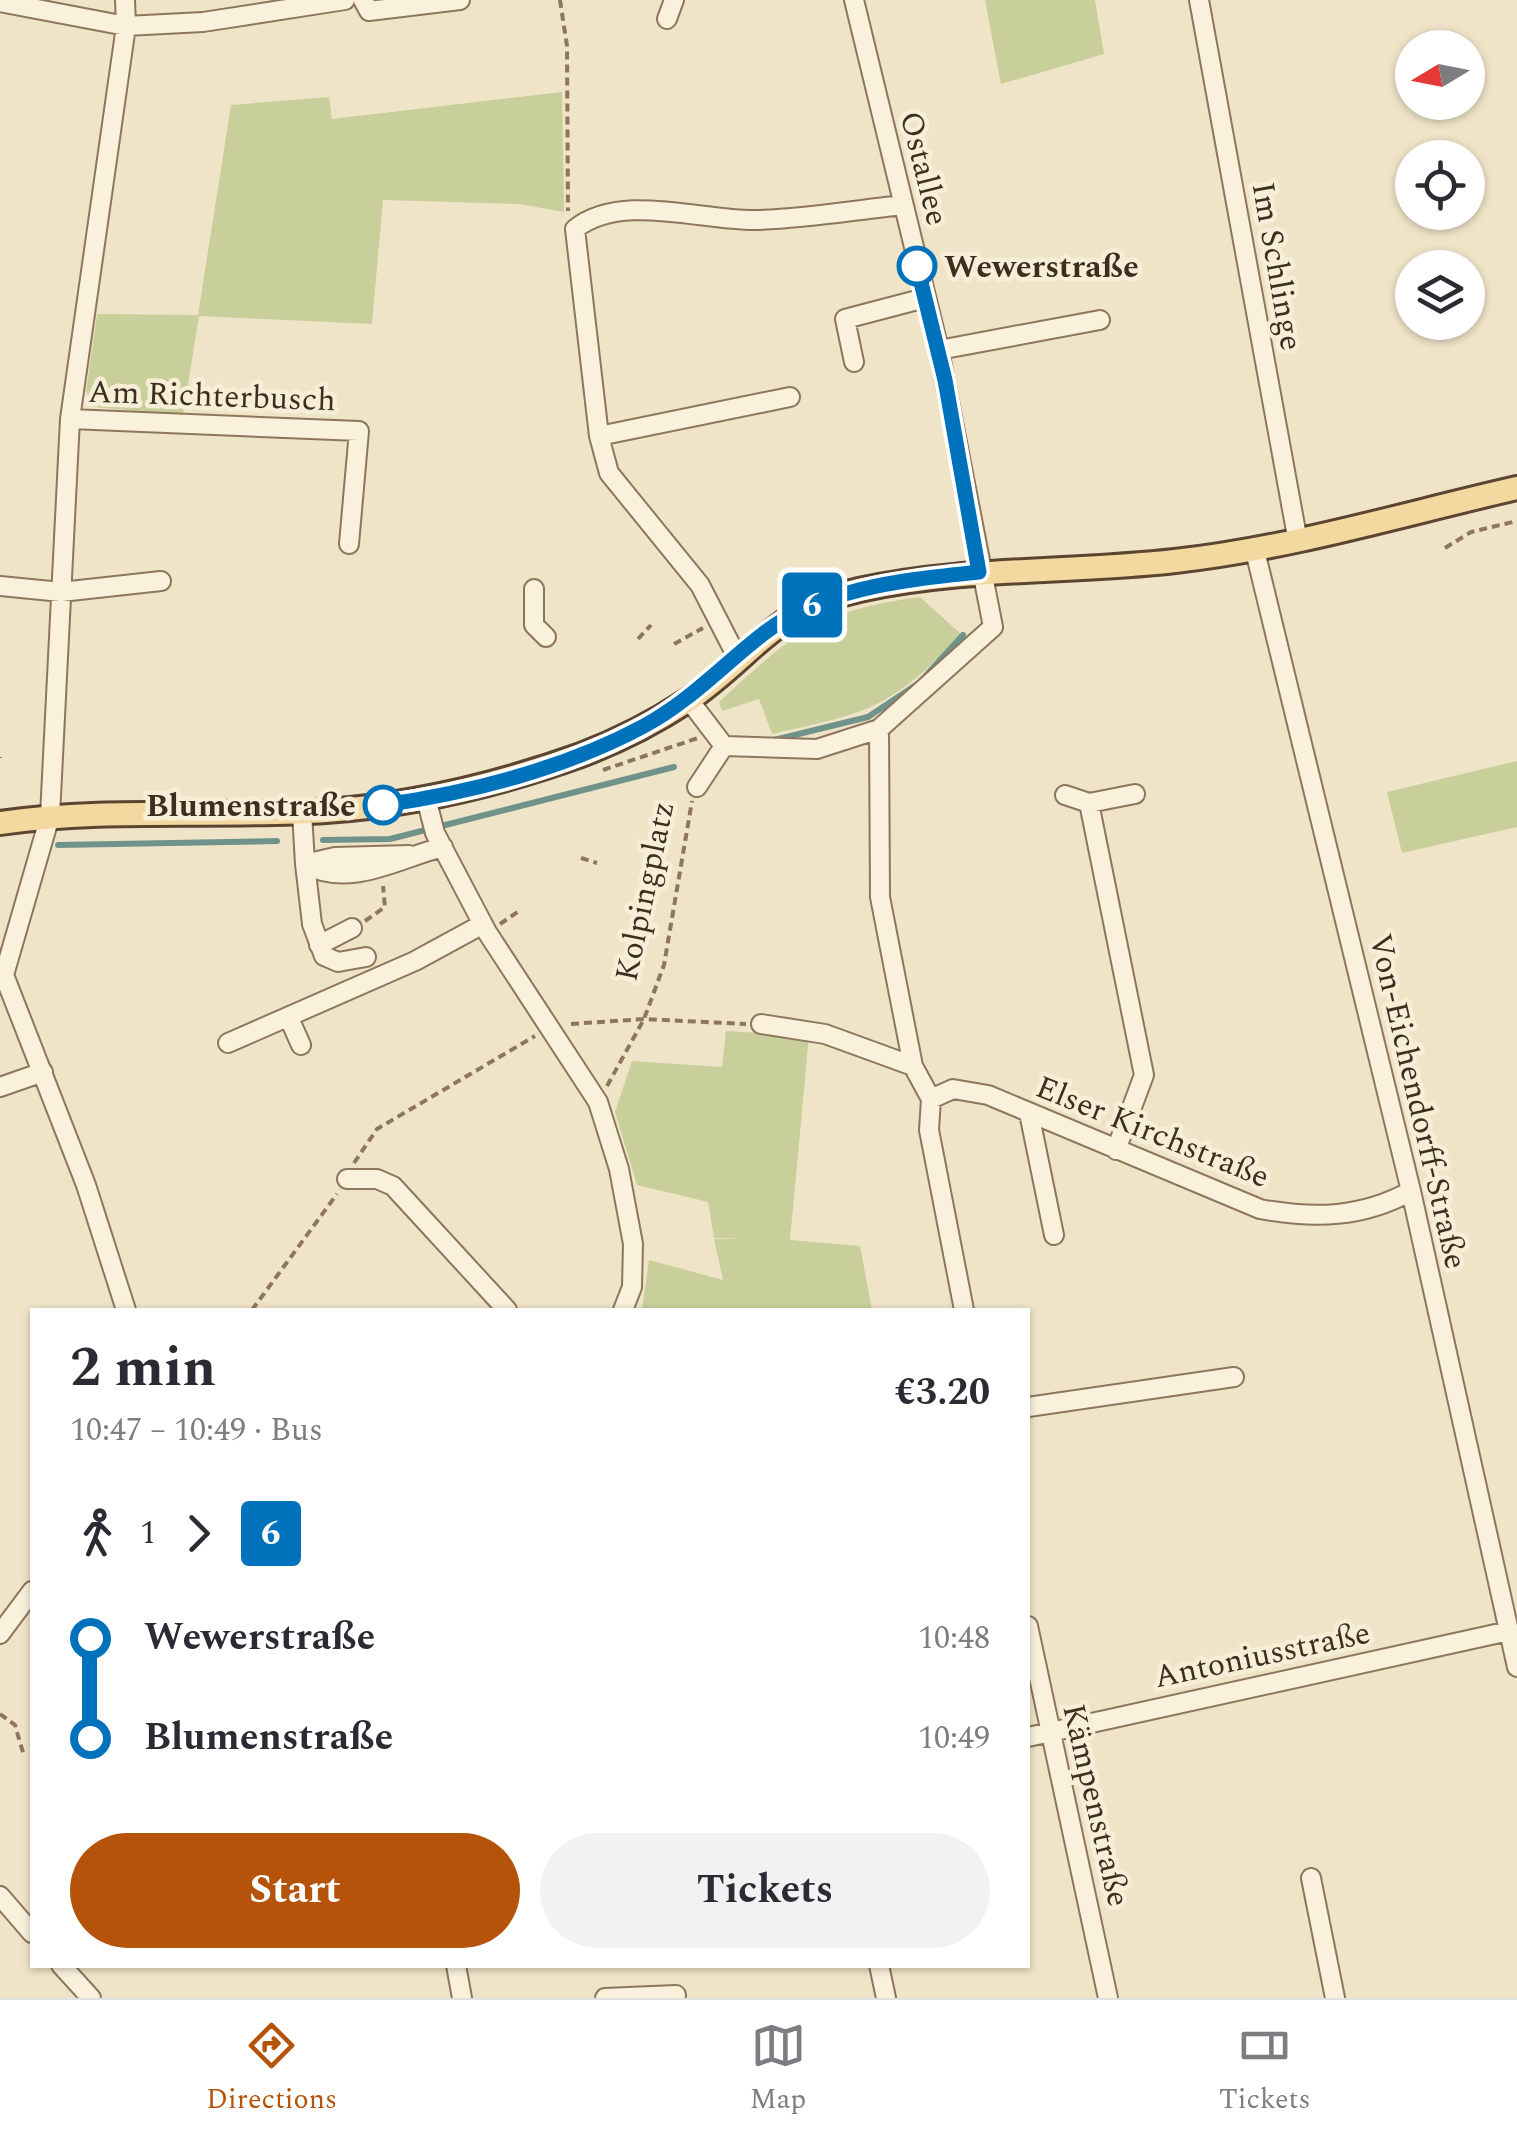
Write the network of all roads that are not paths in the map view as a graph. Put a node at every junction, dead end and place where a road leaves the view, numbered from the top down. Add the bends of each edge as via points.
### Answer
1 (125, 0) edge
2 (345, 0) edge
3 (363, 0) edge
4 (460, 0) edge
5 (674, 0) edge
6 (854, 0) edge
7 (1199, 0) edge
8 (0, 2) edge
9 (667, 19) dead end
10 (126, 26) junction
11 (903, 205) junction
12 (926, 298) junction
13 (1100, 320) dead end
14 (939, 350) junction
15 (854, 362) dead end
16 (790, 397) dead end
17 (70, 419) junction
18 (599, 436) junction
19 (1517, 488) edge
20 (1298, 542) junction
21 (349, 544) dead end
22 (1255, 551) junction
23 (979, 572) junction
24 (161, 581) dead end
25 (0, 586) edge
26 (534, 589) dead end
27 (61, 592) junction
28 (546, 637) dead end
29 (737, 657) junction
30 (689, 700) junction
31 (878, 729) junction
32 (724, 746) junction
33 (697, 787) road end
34 (1135, 794) dead end
35 (1064, 796) dead end
36 (1089, 803) junction
37 (302, 812) junction
38 (50, 816) junction
39 (0, 823) edge
40 (434, 824) junction
41 (410, 856) junction
42 (305, 864) junction
43 (483, 924) junction
44 (352, 928) road end
45 (319, 945) junction
46 (366, 957) dead end
47 (289, 1018) junction
48 (760, 1024) road end
49 (228, 1043) dead end
50 (301, 1045) dead end
51 (913, 1066) junction
52 (43, 1072) junction
53 (0, 1087) edge
54 (931, 1099) junction
55 (1029, 1112) junction
56 (1116, 1150) junction
57 (346, 1180) road end
58 (1411, 1192) junction
59 (1054, 1235) dead end
60 (125, 1308) edge
61 (505, 1308) edge
62 (625, 1308) edge
63 (964, 1308) edge
64 (1234, 1377) dead end
65 (1030, 1407) edge
66 (30, 1594) edge
67 (1509, 1631) junction
68 (0, 1634) edge
69 (1030, 1635) edge
70 (1517, 1667) edge
71 (1051, 1732) junction
72 (1030, 1736) edge
73 (1310, 1878) dead end
74 (0, 1896) edge
75 (30, 1931) edge
76 (64, 1968) edge
77 (457, 1968) edge
78 (880, 1968) edge
79 (676, 1994) dead end
80 (91, 1998) edge
81 (462, 1998) edge
82 (605, 1998) edge
83 (886, 1998) edge
84 (1108, 1998) edge
85 (1334, 1998) edge

1 - 10 street, Am Richterbusch
2 - 10 street via 203,22
3 - 4 street via 369,11
5 - 9 street
6 - 11 street, Ostallee
7 - 20 street, Im Schlinge
8 - 10 street
10 - 17 street, Am Richterbusch
11 - 12 street, Ostallee
11 - 18 street via 756,220 621,211 590,217 575,230
12 - 14 street, Ostallee
12 - 15 street via 846,319
13 - 14 street
14 - 23 street, Ostallee
16 - 18 street
17 - 21 street, Am Richterbusch via 359,431
17 - 27 street, Am Richterbusch
18 - 29 street via 609,473 693,575
19 - 20 main road
20 - 22 main road
22 - 23 main road
22 - 58 street, Von-Eichendorff-Straße
23 - 29 main road via 820,602 792,614
23 - 31 street via 993,627
24 - 27 street
25 - 27 street
26 - 28 street via 534,625
27 - 38 street, Am Richterbusch
29 - 30 main road
30 - 32 street
30 - 40 main road
31 - 32 street via 816,749
31 - 51 street via 880,897
32 - 33 street, Kolpingplatz
34 - 36 street
35 - 36 street
36 - 56 street via 1144,1075
37 - 38 main road
37 - 40 main road
37 - 42 street
38 - 39 main road
38 - 52 street via 4,976
40 - 41 street
40 - 43 street
41 - 42 street
41 - 42 street via 381,870 325,873
42 - 45 street
43 - 47 street
43 - 62 street via 598,1102 633,1244
44 - 45 street
45 - 46 street via 332,962
47 - 49 street
47 - 50 street
48 - 51 street via 826,1034
51 - 54 street
52 - 53 street
52 - 60 street
54 - 55 street, Elser Kirchstraße via 953,1089
54 - 63 street via 928,1130
55 - 56 street, Elser Kirchstraße
55 - 59 street
56 - 58 street, Elser Kirchstraße via 1260,1210 1308,1218 1379,1209
57 - 61 street via 392,1186
58 - 67 street, Von-Eichendorff-Straße
64 - 65 street
66 - 68 street
67 - 70 street, Von-Eichendorff-Straße
67 - 71 street, Antoniusstraße
69 - 71 street, Kämpenstraße
71 - 72 street, Antoniusstraße
71 - 84 street, Kämpenstraße
73 - 85 street
74 - 75 street
76 - 80 street
77 - 81 street
78 - 83 street
79 - 82 street

